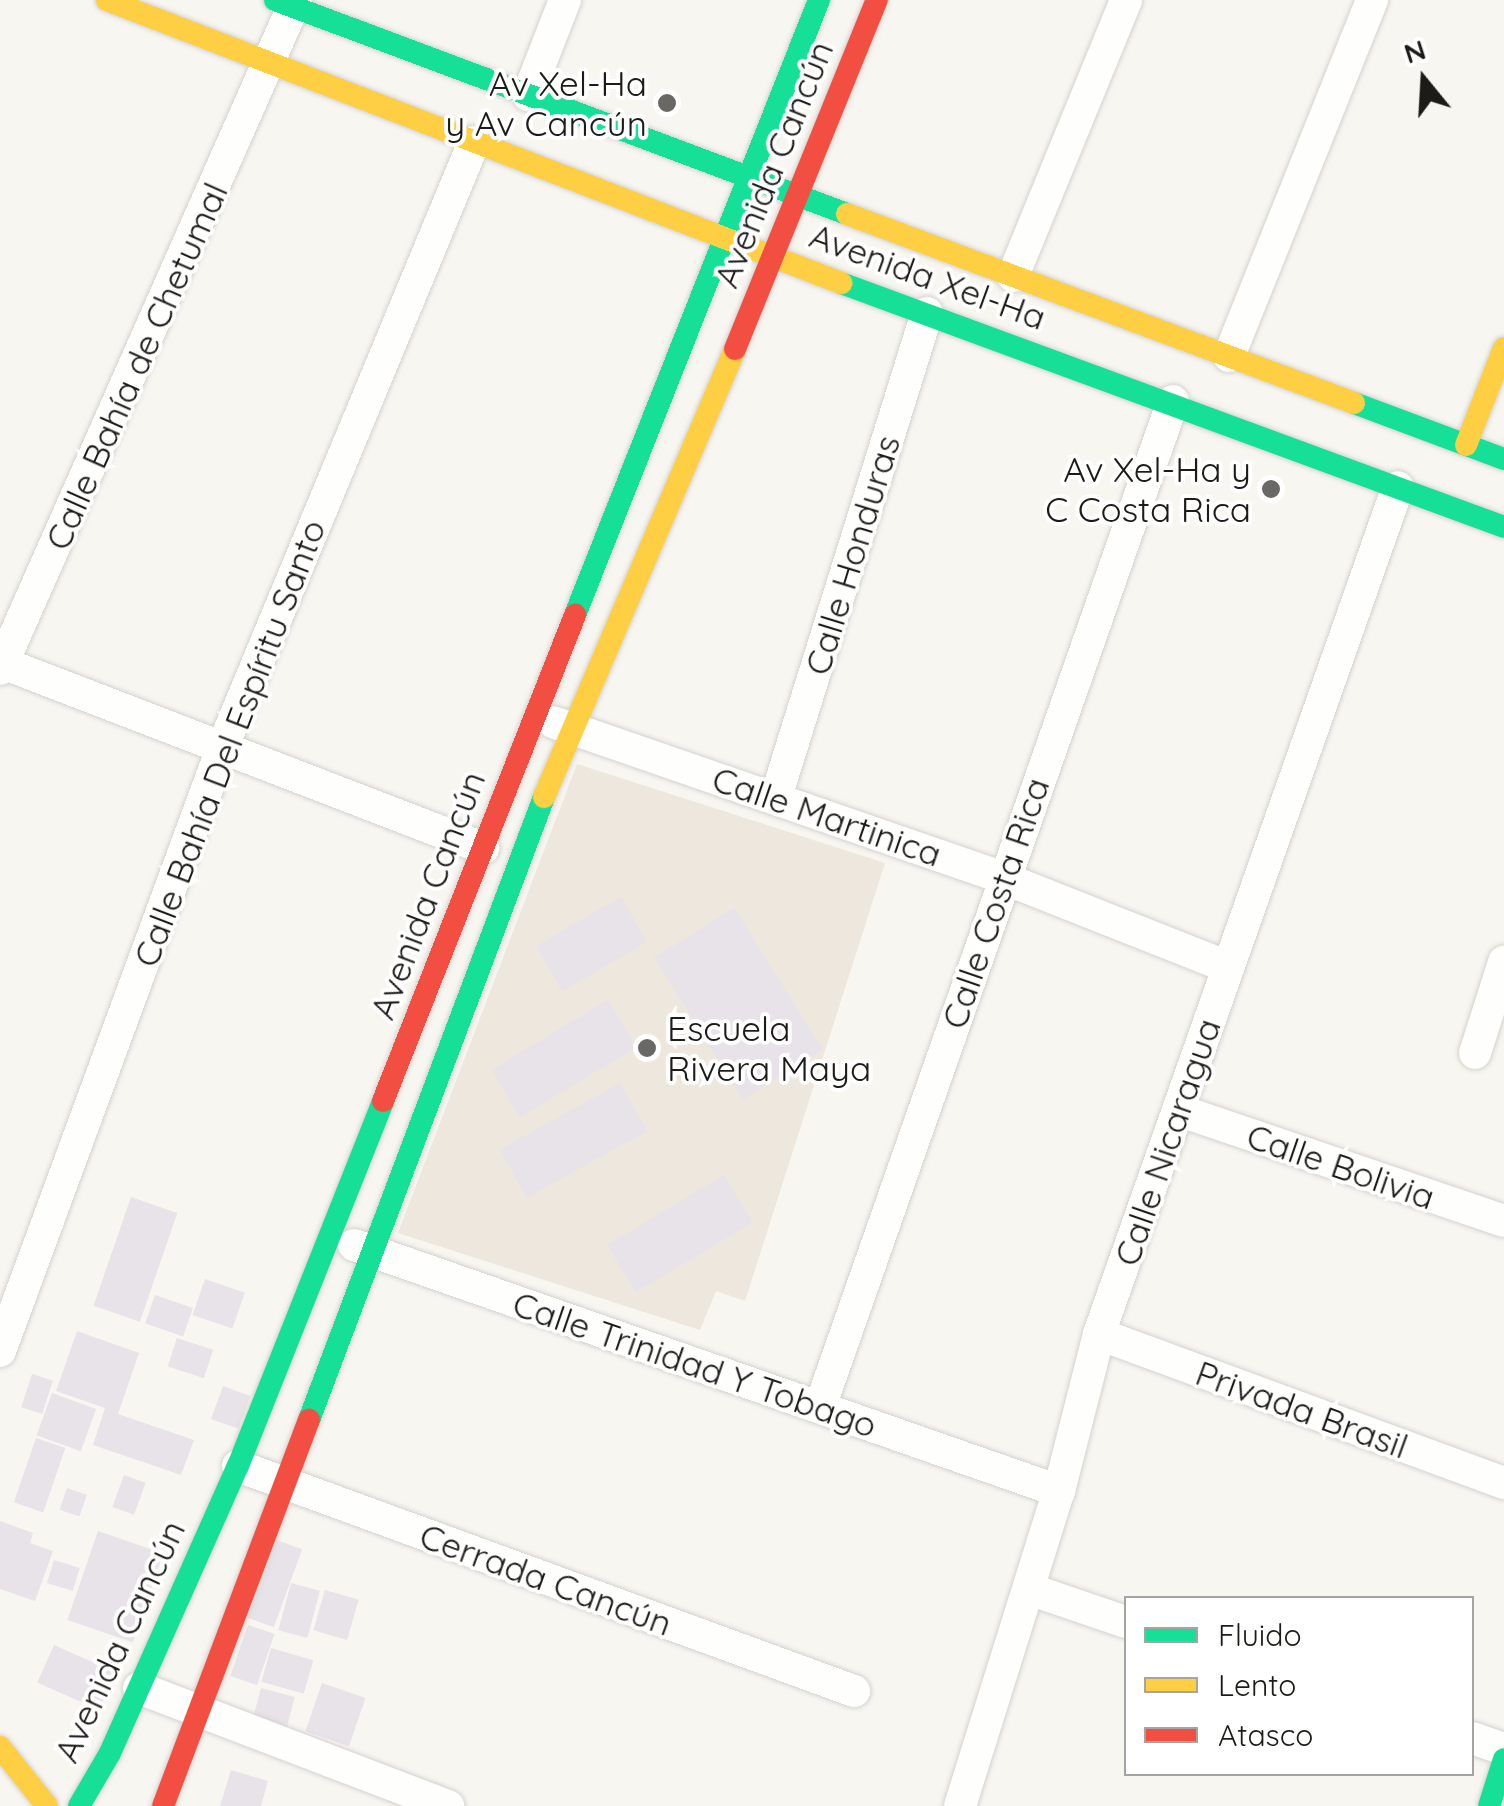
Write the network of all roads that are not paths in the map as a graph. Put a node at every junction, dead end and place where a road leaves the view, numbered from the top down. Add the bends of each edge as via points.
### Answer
1 (107, 0) edge
2 (565, 0) edge
3 (819, 0) edge
4 (877, 0) edge
5 (1126, 0) edge
6 (1372, 0) edge
7 (288, 2) edge
8 (273, 64) junction
9 (528, 95) junction
10 (474, 142) junction
11 (749, 178) junction
12 (798, 197) junction
13 (722, 239) junction
14 (775, 258) junction
15 (1013, 276) junction
16 (927, 313) junction
17 (1504, 348) edge
18 (1229, 356) junction
19 (1173, 401) junction
20 (1466, 445) junction
21 (1504, 459) edge
22 (1398, 486) junction
23 (1504, 527) edge
24 (1, 665) edge
25 (534, 716) junction
26 (570, 728) junction
27 (223, 746) junction
28 (776, 797) junction
29 (482, 848) junction
30 (1003, 878) junction
31 (1504, 962) edge
32 (1228, 967) junction
33 (1474, 1053) dead end
34 (1178, 1110) junction
35 (1504, 1221) edge
36 (331, 1236) junction
37 (374, 1253) junction
38 (1099, 1334) junction
39 (0, 1351) edge
40 (820, 1406) junction
41 (238, 1466) junction
42 (1504, 1483) edge
43 (286, 1484) junction
44 (1060, 1491) junction
45 (1030, 1589) junction
46 (1124, 1621) edge
47 (139, 1688) junction
48 (854, 1691) dead end
49 (198, 1712) junction
50 (1474, 1739) edge
51 (0, 1747) edge
52 (1504, 1749) edge
53 (1504, 1759) edge
54 (47, 1806) edge
55 (79, 1806) edge
56 (163, 1806) edge
57 (448, 1806) edge
58 (960, 1806) edge
59 (1489, 1806) edge

1 - 8 street, Avenida Xel-Ha
2 - 9 street
3 - 11 street, Avenida Cancún
4 - 12 street, Avenida Cancún
5 - 15 street
6 - 18 street
7 - 8 street, Calle Bahía de Chetumal
7 - 9 street, Avenida Xel-Ha
8 - 10 street, Avenida Xel-Ha
8 - 24 street, Calle Bahía de Chetumal
9 - 11 street, Avenida Xel-Ha
10 - 13 street, Avenida Xel-Ha
10 - 27 street, Calle Bahía Del Espíritu Santo
11 - 12 street, Avenida Xel-Ha
11 - 13 street, Avenida Cancún
12 - 14 street, Avenida Cancún
12 - 15 street, Avenida Xel-Ha
13 - 14 street, Avenida Xel-Ha
13 - 25 street, Avenida Cancún
14 - 16 street, Avenida Xel-Ha
14 - 26 street, Avenida Cancún
15 - 18 street, Avenida Xel-Ha
16 - 19 street, Avenida Xel-Ha
16 - 28 street, Calle Honduras
17 - 20 street
18 - 20 street, Avenida Xel-Ha
19 - 22 street, Avenida Xel-Ha
19 - 30 street, Calle Costa Rica
20 - 21 street, Avenida Xel-Ha
22 - 23 street, Avenida Xel-Ha
22 - 32 street, Calle Nicaragua
24 - 27 street
25 - 26 street, Calle Martinica
25 - 29 street, Avenida Cancún
26 - 28 street, Calle Martinica
26 - 37 street, Avenida Cancún
27 - 29 street
27 - 39 street, Calle Bahía Del Espíritu Santo
28 - 30 street, Calle Martinica
29 - 36 street, Avenida Cancún
30 - 32 street, Calle Martinica
30 - 40 street, Calle Costa Rica
31 - 33 street
32 - 34 street, Calle Nicaragua
34 - 35 street, Calle Bolivia
34 - 38 street, Calle Nicaragua
36 - 37 street, Calle Trinidad Y Tobago
36 - 41 street, Avenida Cancún
37 - 40 street, Calle Trinidad Y Tobago
37 - 43 street, Avenida Cancún
38 - 42 street, Privada Brasil
38 - 44 street, Calle Nicaragua
40 - 44 street, Calle Trinidad Y Tobago
41 - 43 street, Cerrada Cancún
41 - 47 street, Avenida Cancún
43 - 48 street, Cerrada Cancún
43 - 49 street, Avenida Cancún
44 - 45 street, Calle Nicaragua
45 - 46 street
45 - 58 street, Calle Nicaragua
47 - 49 street
47 - 55 street, Avenida Cancún
49 - 56 street, Avenida Cancún
49 - 57 street
50 - 52 street
51 - 54 street
53 - 59 street

